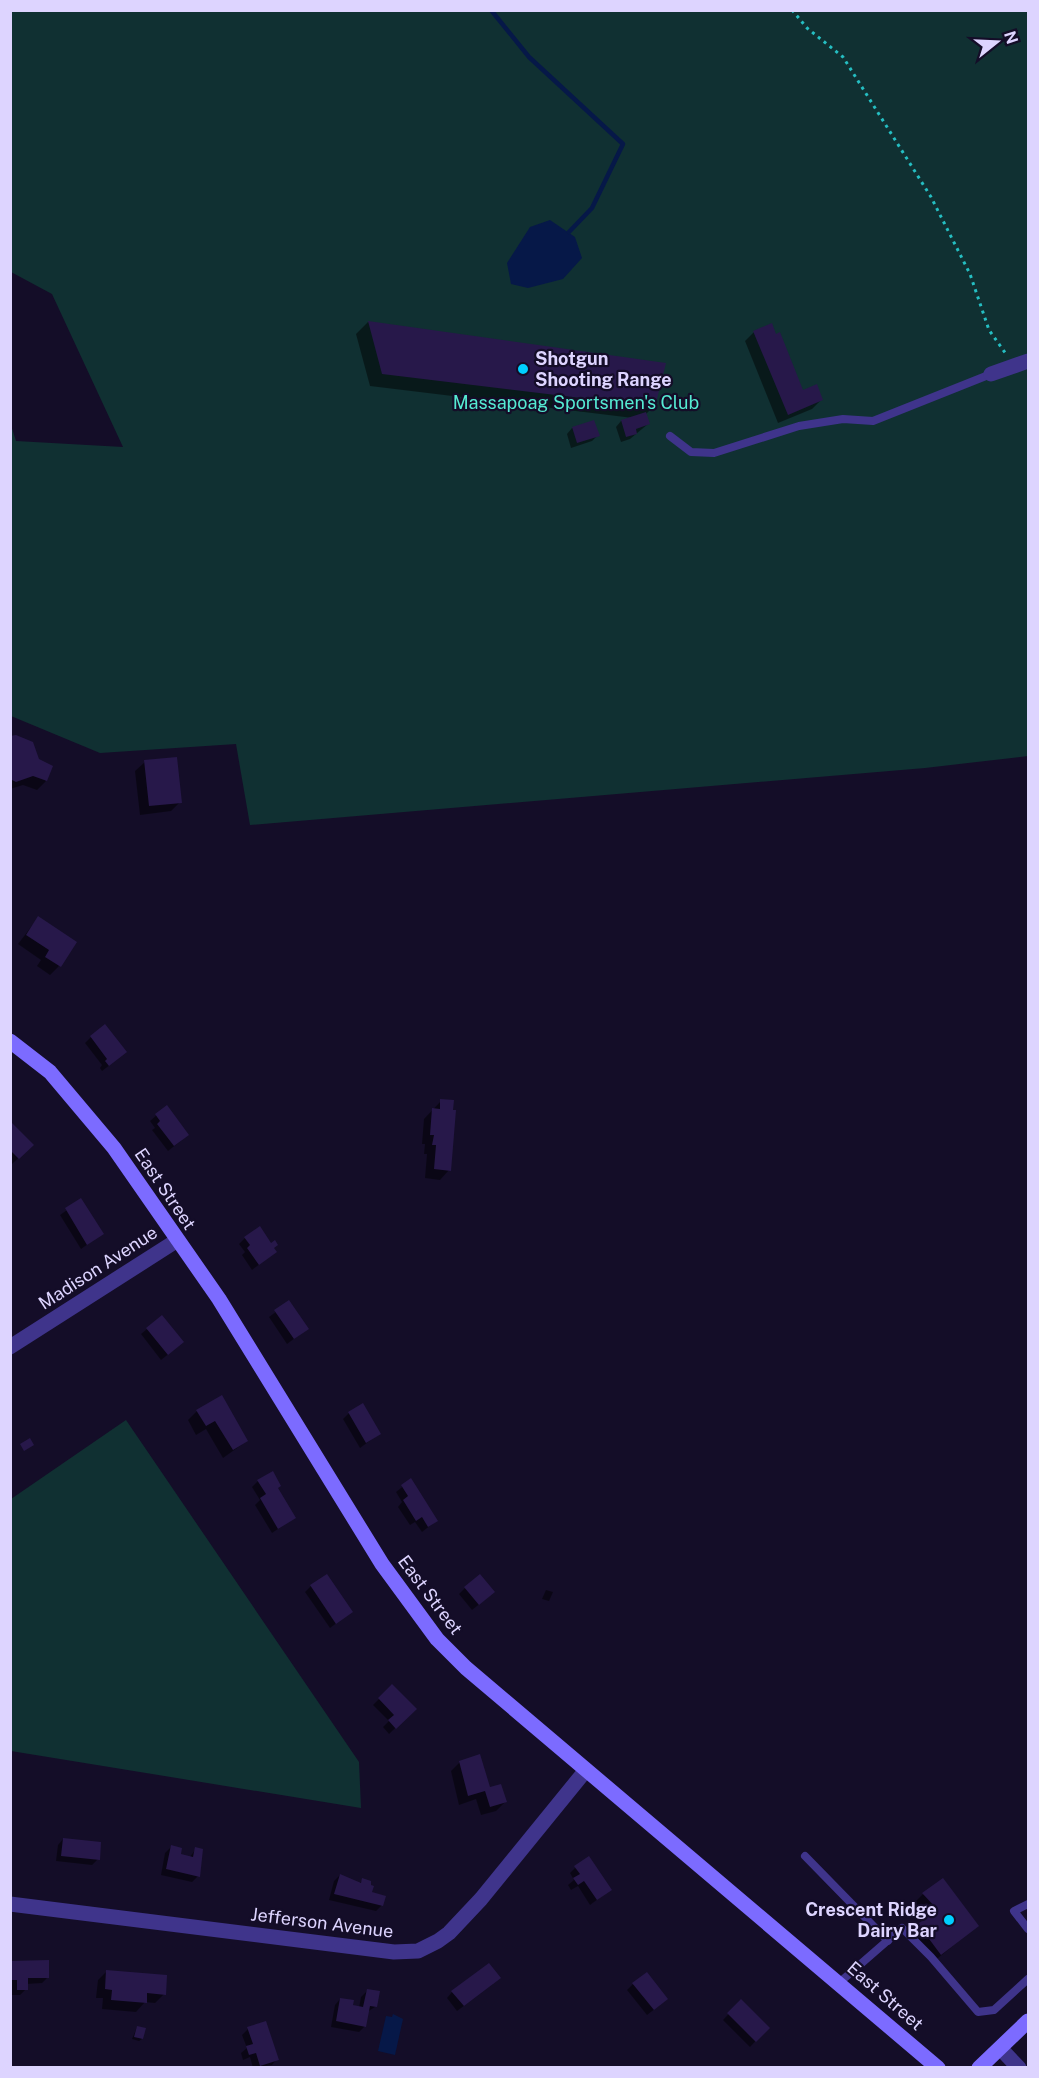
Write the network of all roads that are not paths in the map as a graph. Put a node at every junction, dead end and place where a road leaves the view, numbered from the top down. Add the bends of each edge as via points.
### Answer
1 (1021, 363) edge
2 (991, 374) joint
3 (670, 436) dead end
4 (10, 1041) edge
5 (176, 1241) junction
6 (10, 1347) edge
7 (586, 1770) junction
8 (805, 1856) dead end
9 (10, 1904) edge
10 (1029, 1904) edge
11 (1029, 1929) edge
12 (888, 1941) junction
13 (1029, 1979) edge
14 (840, 1982) junction
15 (1029, 2021) edge
16 (1001, 2049) junction
17 (938, 2067) edge
18 (979, 2067) edge
19 (1019, 2067) edge

1 - 2 street
2 - 3 lane via 873,421 843,419 799,426 714,453 691,452
4 - 5 street, East Street via 50,1072 86,1112
5 - 6 street, Madison Avenue
5 - 7 street, East Street via 219,1299 382,1564 437,1639
7 - 9 street, Jefferson Avenue via 470,1912 438,1941 418,1951 394,1953
7 - 14 street, East Street
8 - 12 lane
10 - 11 lane via 1014,1911
12 - 13 lane via 902,1928 978,2012 994,2010
12 - 14 lane
14 - 17 street, East Street
15 - 16 street
16 - 18 street
16 - 19 street

